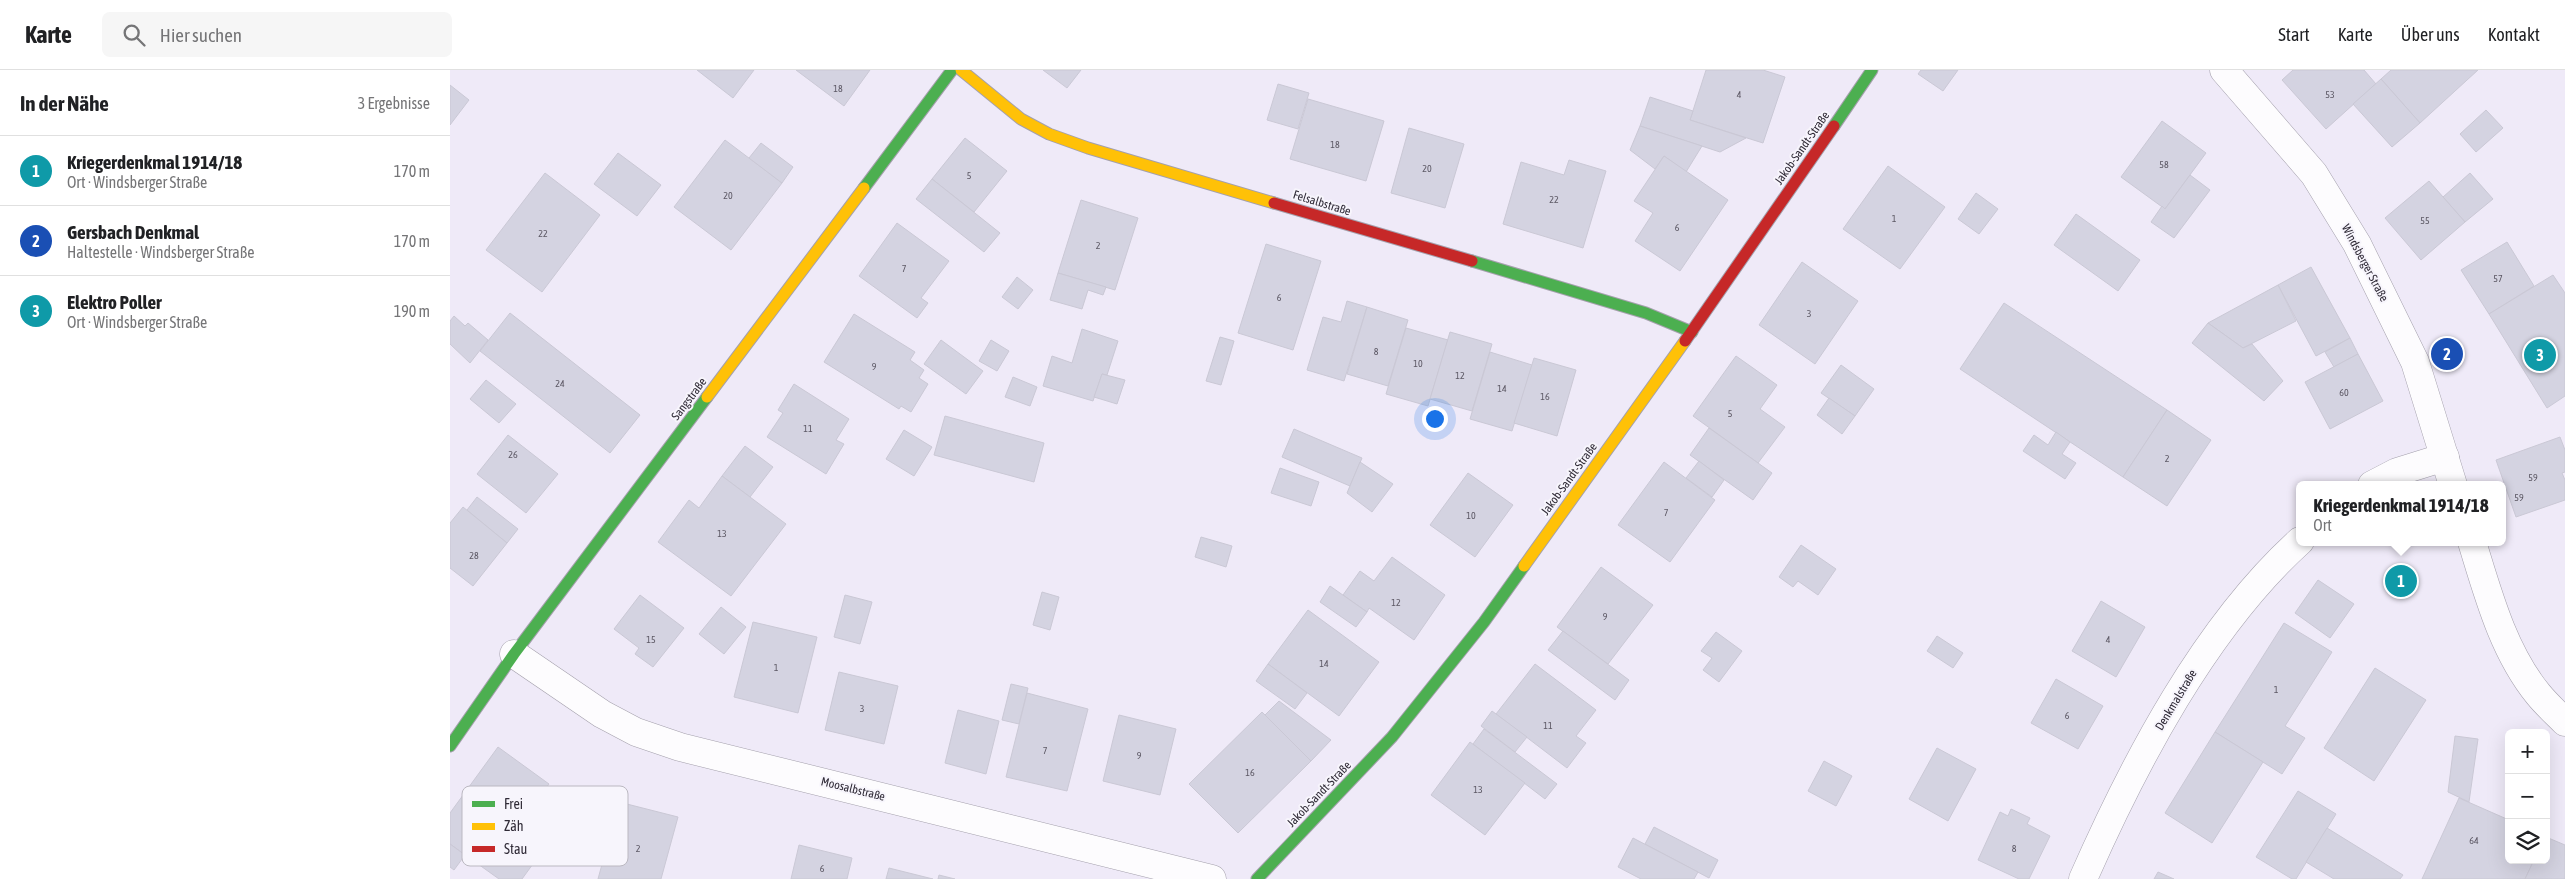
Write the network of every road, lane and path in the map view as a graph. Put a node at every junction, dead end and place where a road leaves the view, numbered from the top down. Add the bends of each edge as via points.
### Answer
1 (952, 70) edge
2 (961, 70) edge
3 (1872, 70) edge
4 (2224, 70) edge
5 (1692, 332) junction
6 (2445, 457) junction
7 (2380, 481) edge
8 (2452, 481) edge
9 (2296, 545) edge
10 (2473, 546) edge
11 (514, 654) junction
12 (2565, 722) edge
13 (450, 746) edge
14 (1212, 879) edge
15 (1257, 879) edge
16 (2083, 879) edge

1 - 11 street, Sangstraße
2 - 5 street, Felsalbstraße via 1021,119 1049,134 1088,148 1636,311
3 - 5 street, Jakob-Sandt-Straße
4 - 6 street, Windsberger Straße via 2314,174 2357,244 2415,362
5 - 15 street, Jakob-Sandt-Straße via 1439,681 1392,737
6 - 7 street
6 - 8 street, Windsberger Straße
9 - 16 street, Denkmalstraße via 2247,596 2188,679 2126,791
10 - 12 street via 2502,630 2518,664 2538,694
11 - 13 street, Sangstraße
11 - 14 street, Moosalbstraße via 602,714 636,732 680,747

